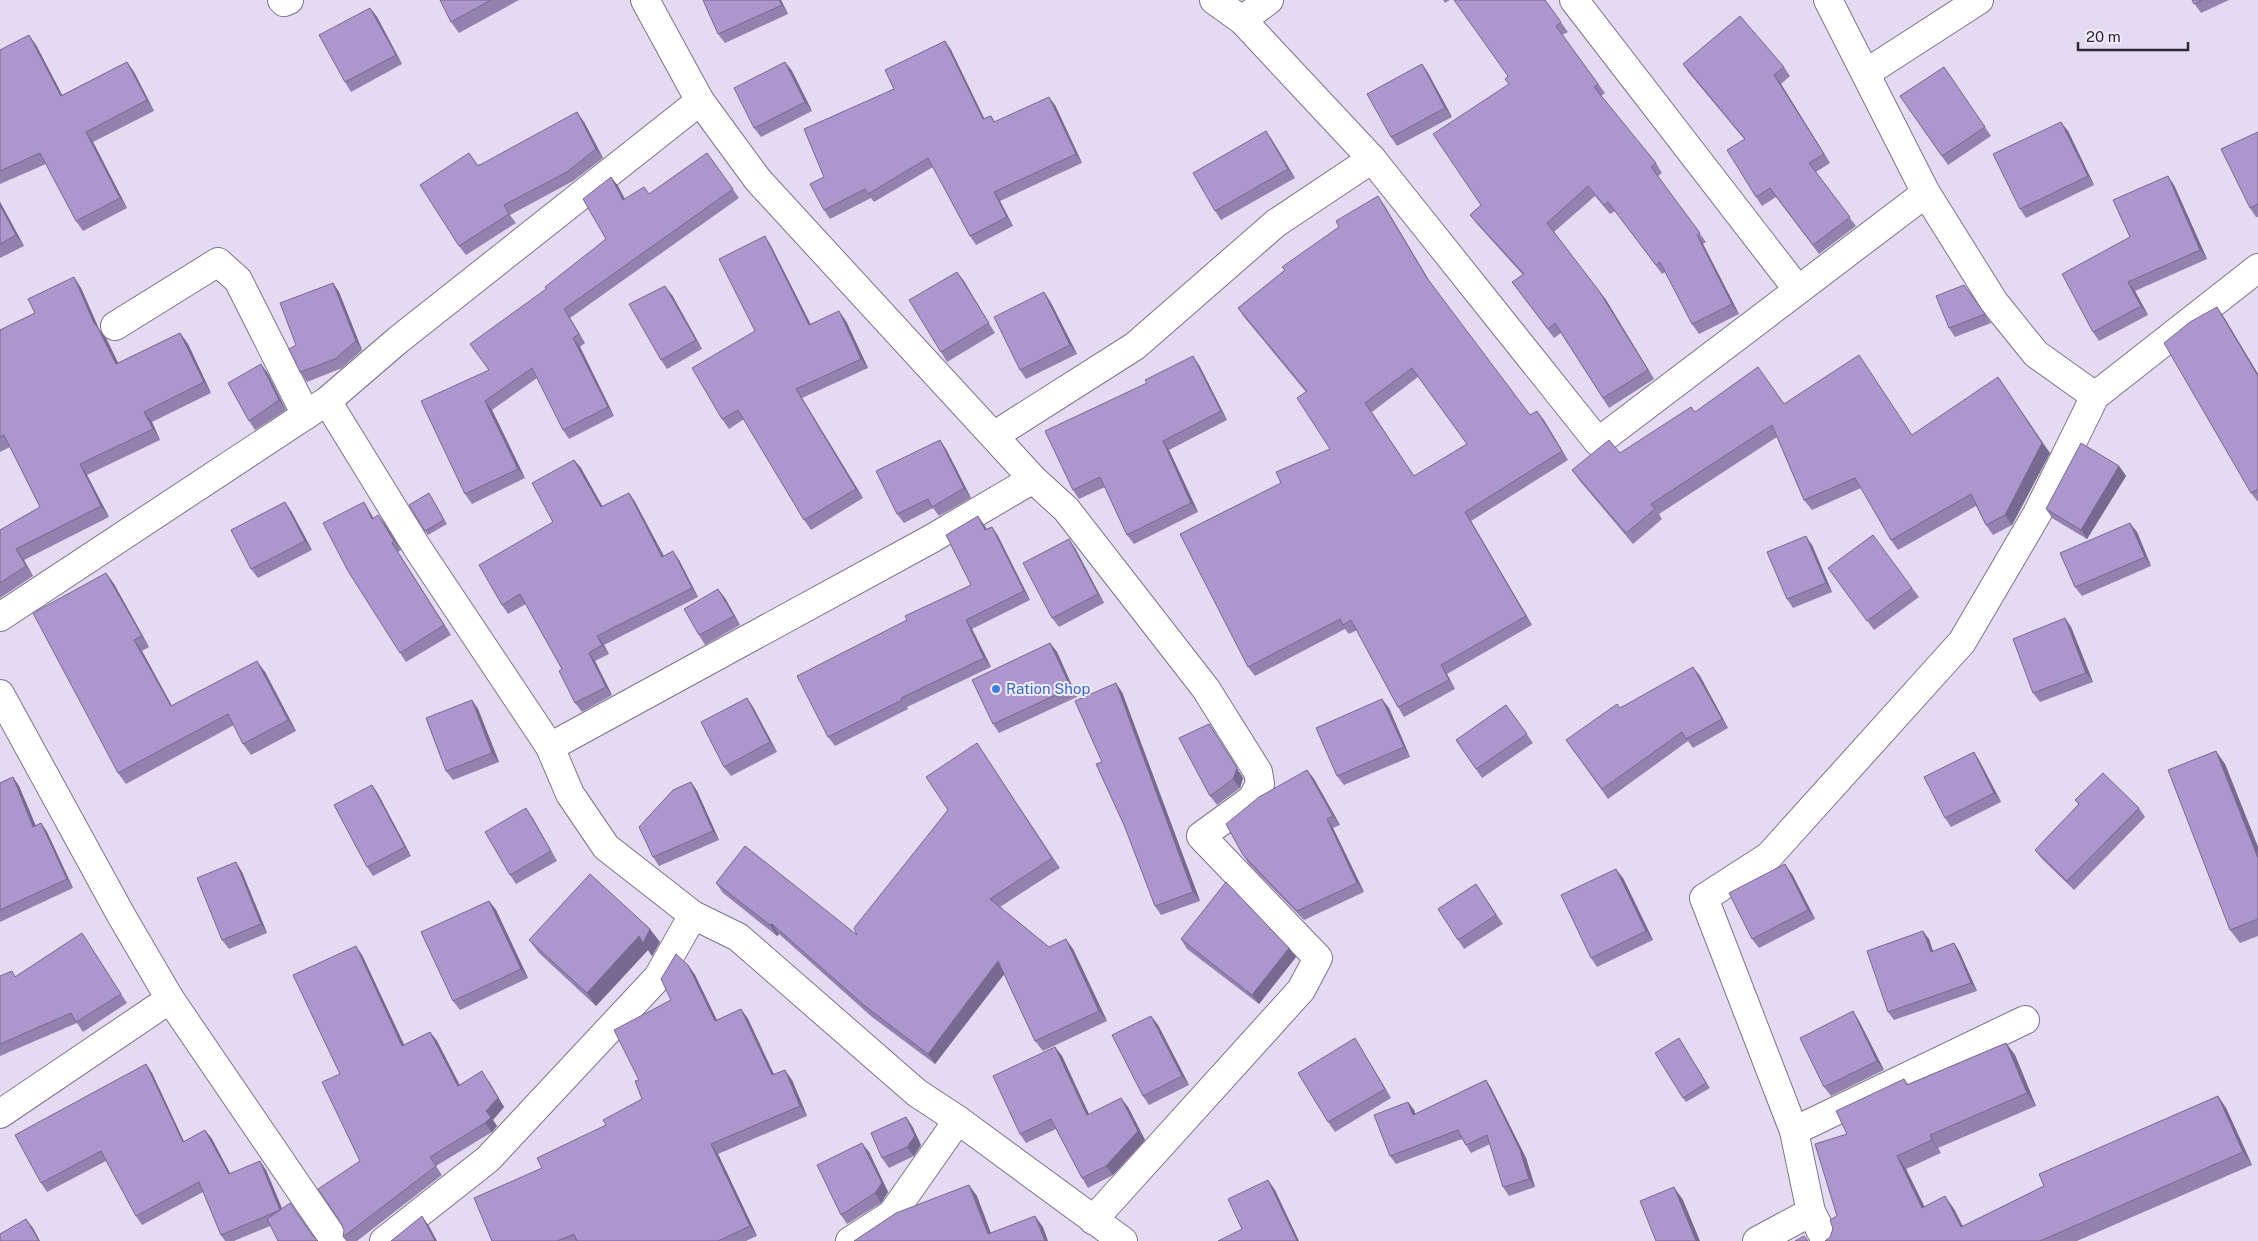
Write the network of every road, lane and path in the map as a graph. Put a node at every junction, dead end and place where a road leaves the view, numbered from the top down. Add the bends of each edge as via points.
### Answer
1 (282, 0) edge
2 (289, 0) edge
3 (645, 0) edge
4 (1214, 0) edge
5 (1269, 0) edge
6 (1574, 0) edge
7 (1828, 0) edge
8 (1979, 0) edge
9 (1242, 20) junction
10 (1866, 73) junction
11 (700, 101) junction
12 (1372, 159) junction
13 (1926, 193) junction
14 (2258, 268) edge
15 (1798, 290) junction
16 (115, 326) dead end
17 (2095, 396) junction
18 (316, 408) junction
19 (995, 435) junction
20 (1033, 479) junction
21 (0, 617) edge
22 (0, 694) edge
23 (9, 728) edge
24 (550, 747) junction
25 (693, 915) junction
26 (170, 999) junction
27 (2025, 1020) dead end
28 (0, 1114) edge
29 (958, 1120) junction
30 (1794, 1131) junction
31 (1811, 1212) junction
32 (1093, 1220) junction
33 (335, 1241) edge
34 (384, 1241) edge
35 (850, 1241) edge
36 (1122, 1241) edge
37 (1758, 1241) edge
38 (1826, 1241) edge

1 - 2 street
3 - 11 street
4 - 9 street
5 - 9 street
6 - 15 street
7 - 10 street
8 - 10 street
9 - 12 street
10 - 13 street
11 - 18 street
11 - 19 street via 758,180
12 - 15 street via 1598,442
12 - 19 street via 1276,223 1135,346
13 - 15 street
13 - 17 street via 1994,302 2036,354
14 - 17 street
16 - 18 street via 218,262 238,280
17 - 30 street via 2037,514 1962,642 1769,856 1704,898
18 - 21 street
18 - 24 street via 418,549
19 - 20 street
20 - 24 street via 931,539
20 - 32 street via 1066,509 1200,681 1258,772 1260,784 1252,799 1200,836 1318,958 1302,990
22 - 23 street
23 - 26 street
24 - 25 street via 570,794 606,847
25 - 29 street via 738,937 918,1093
25 - 34 street via 658,977 488,1159
26 - 28 street
26 - 33 street
27 - 30 street
29 - 32 street
29 - 35 street via 892,1214
30 - 31 street
31 - 37 street
31 - 38 street
32 - 36 street

